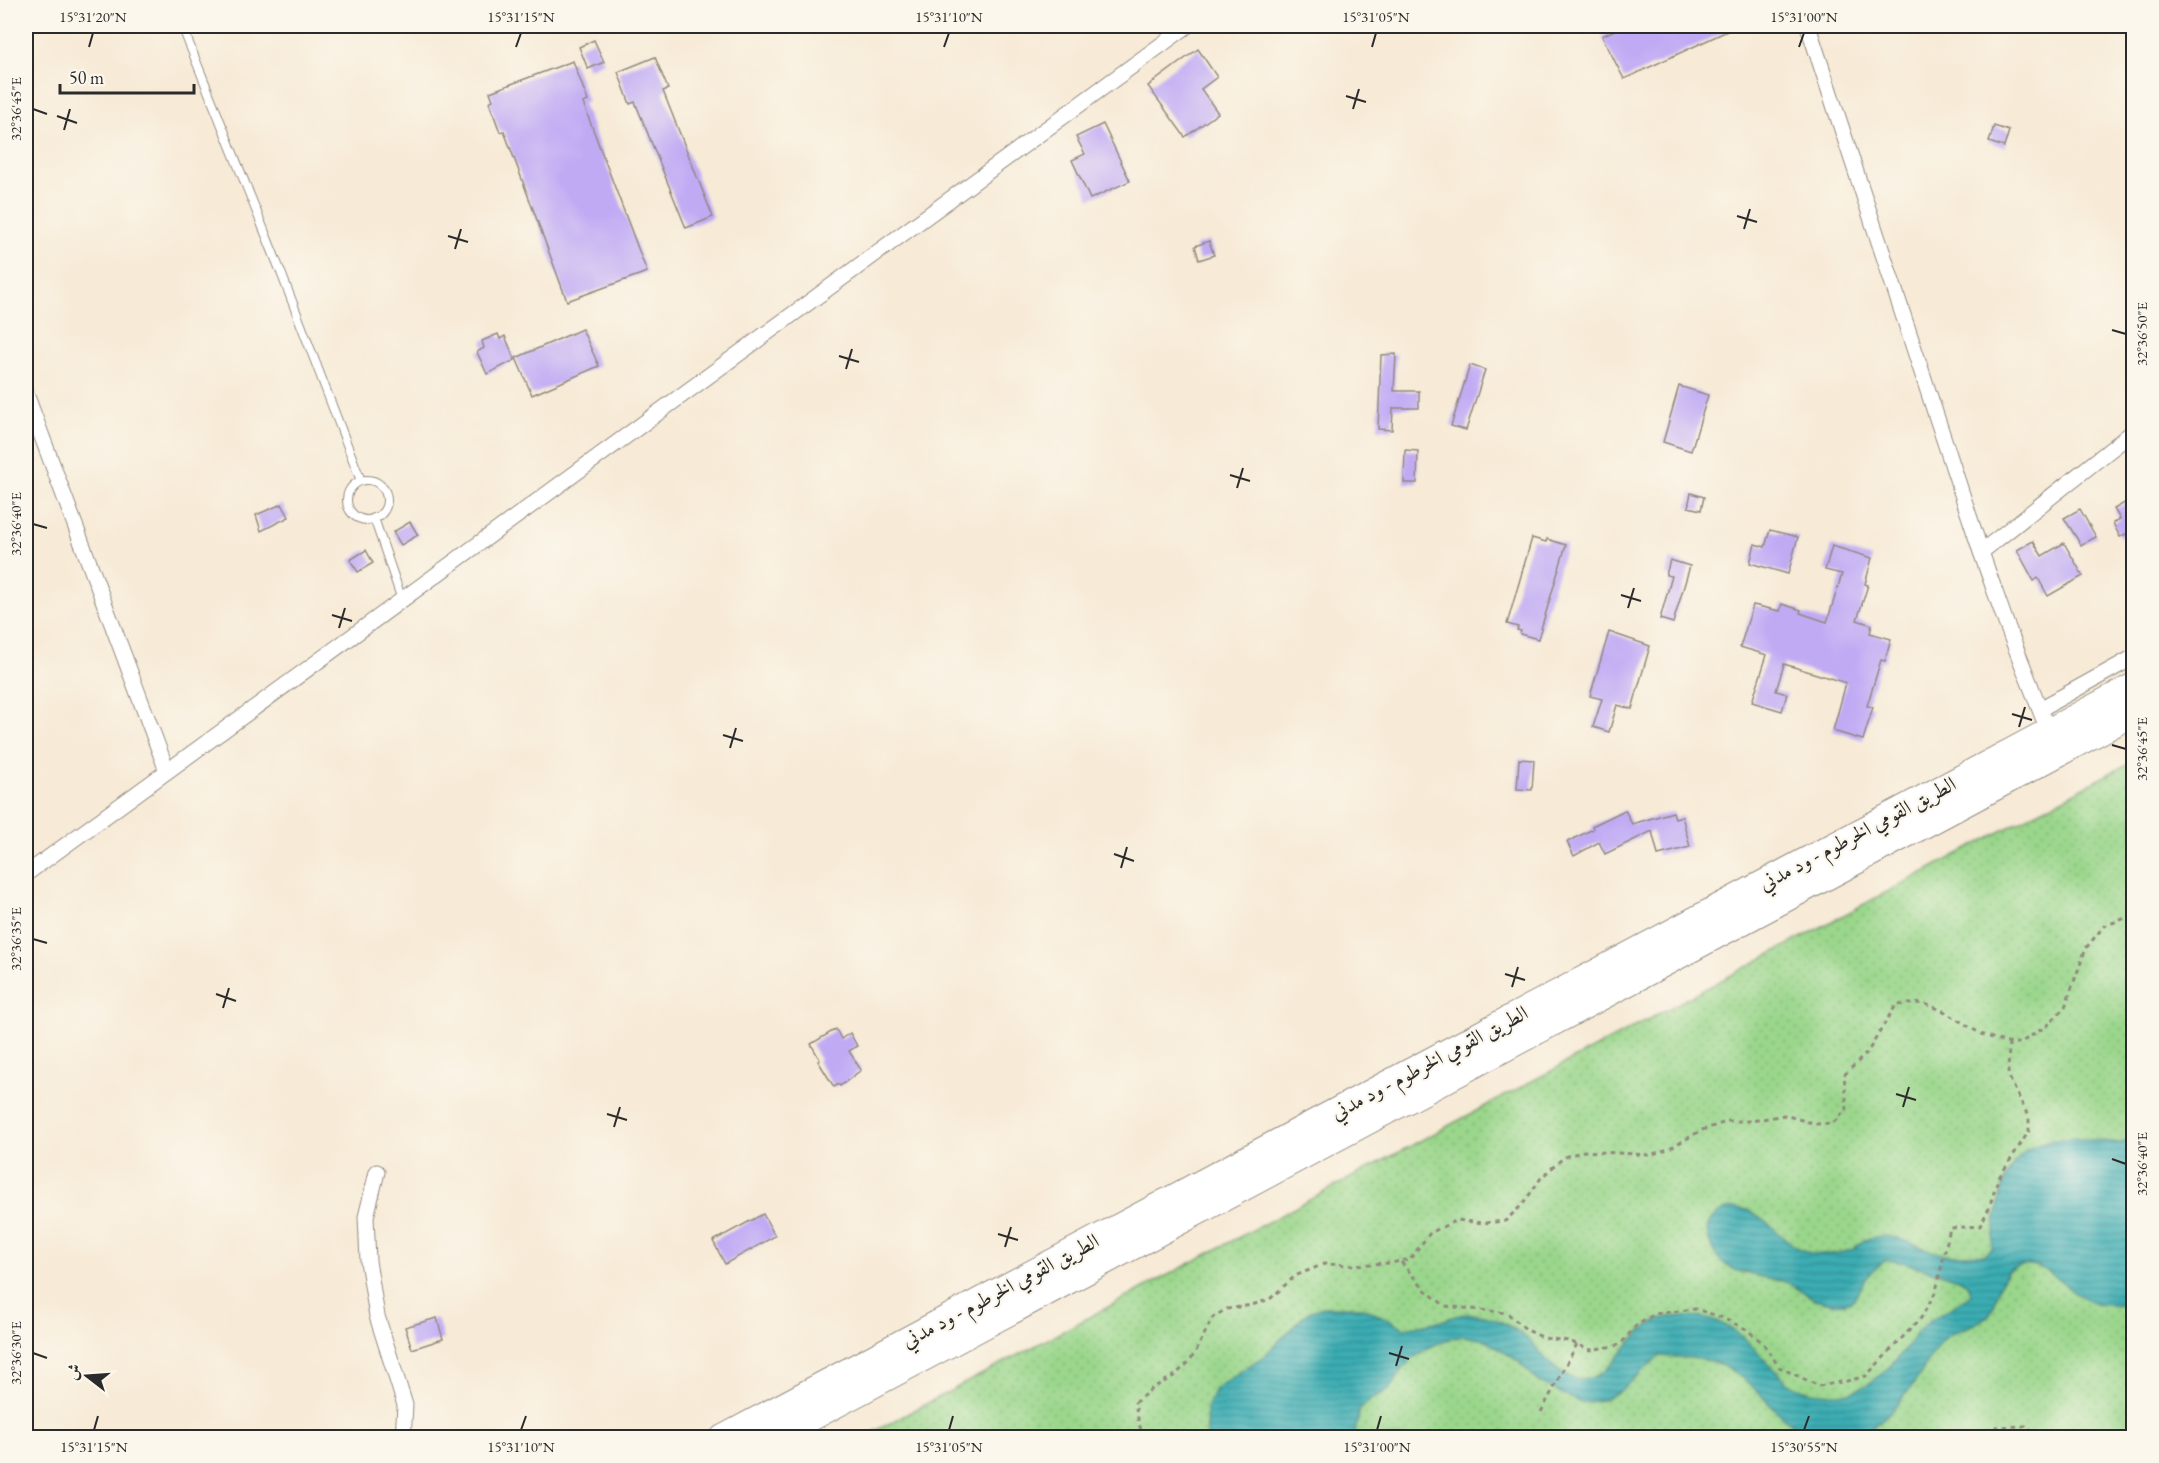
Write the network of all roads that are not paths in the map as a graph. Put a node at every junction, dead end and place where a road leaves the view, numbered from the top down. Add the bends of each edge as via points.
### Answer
1 (182, 26) edge
2 (1186, 26) edge
3 (1808, 26) edge
4 (26, 394) edge
5 (2133, 431) edge
6 (361, 481) junction
7 (374, 518) junction
8 (1981, 552) junction
9 (402, 600) junction
10 (2133, 657) edge
11 (2133, 686) edge
12 (2133, 713) edge
13 (2049, 731) junction
14 (168, 771) junction
15 (26, 874) edge
16 (377, 1172) dead end
17 (403, 1437) edge
18 (723, 1437) edge
19 (773, 1437) edge

1 - 6 lane
2 - 9 street
3 - 8 street
4 - 14 street
5 - 8 street
6 - 7 lane via 378,484 386,494 385,508
6 - 7 lane via 352,486 348,506 362,519
7 - 9 lane
8 - 13 street
9 - 14 street
10 - 13 street
11 - 13 highway, الطريق القومي الخرطوم - ود مدني
12 - 13 highway, الطريق القومي الخرطوم - ود مدني
13 - 18 highway, الطريق القومي الخرطوم - ود مدني
13 - 19 highway, الطريق القومي الخرطوم - ود مدني via 1868,855
14 - 15 street
16 - 17 street via 366,1217 368,1261 377,1316 405,1405

